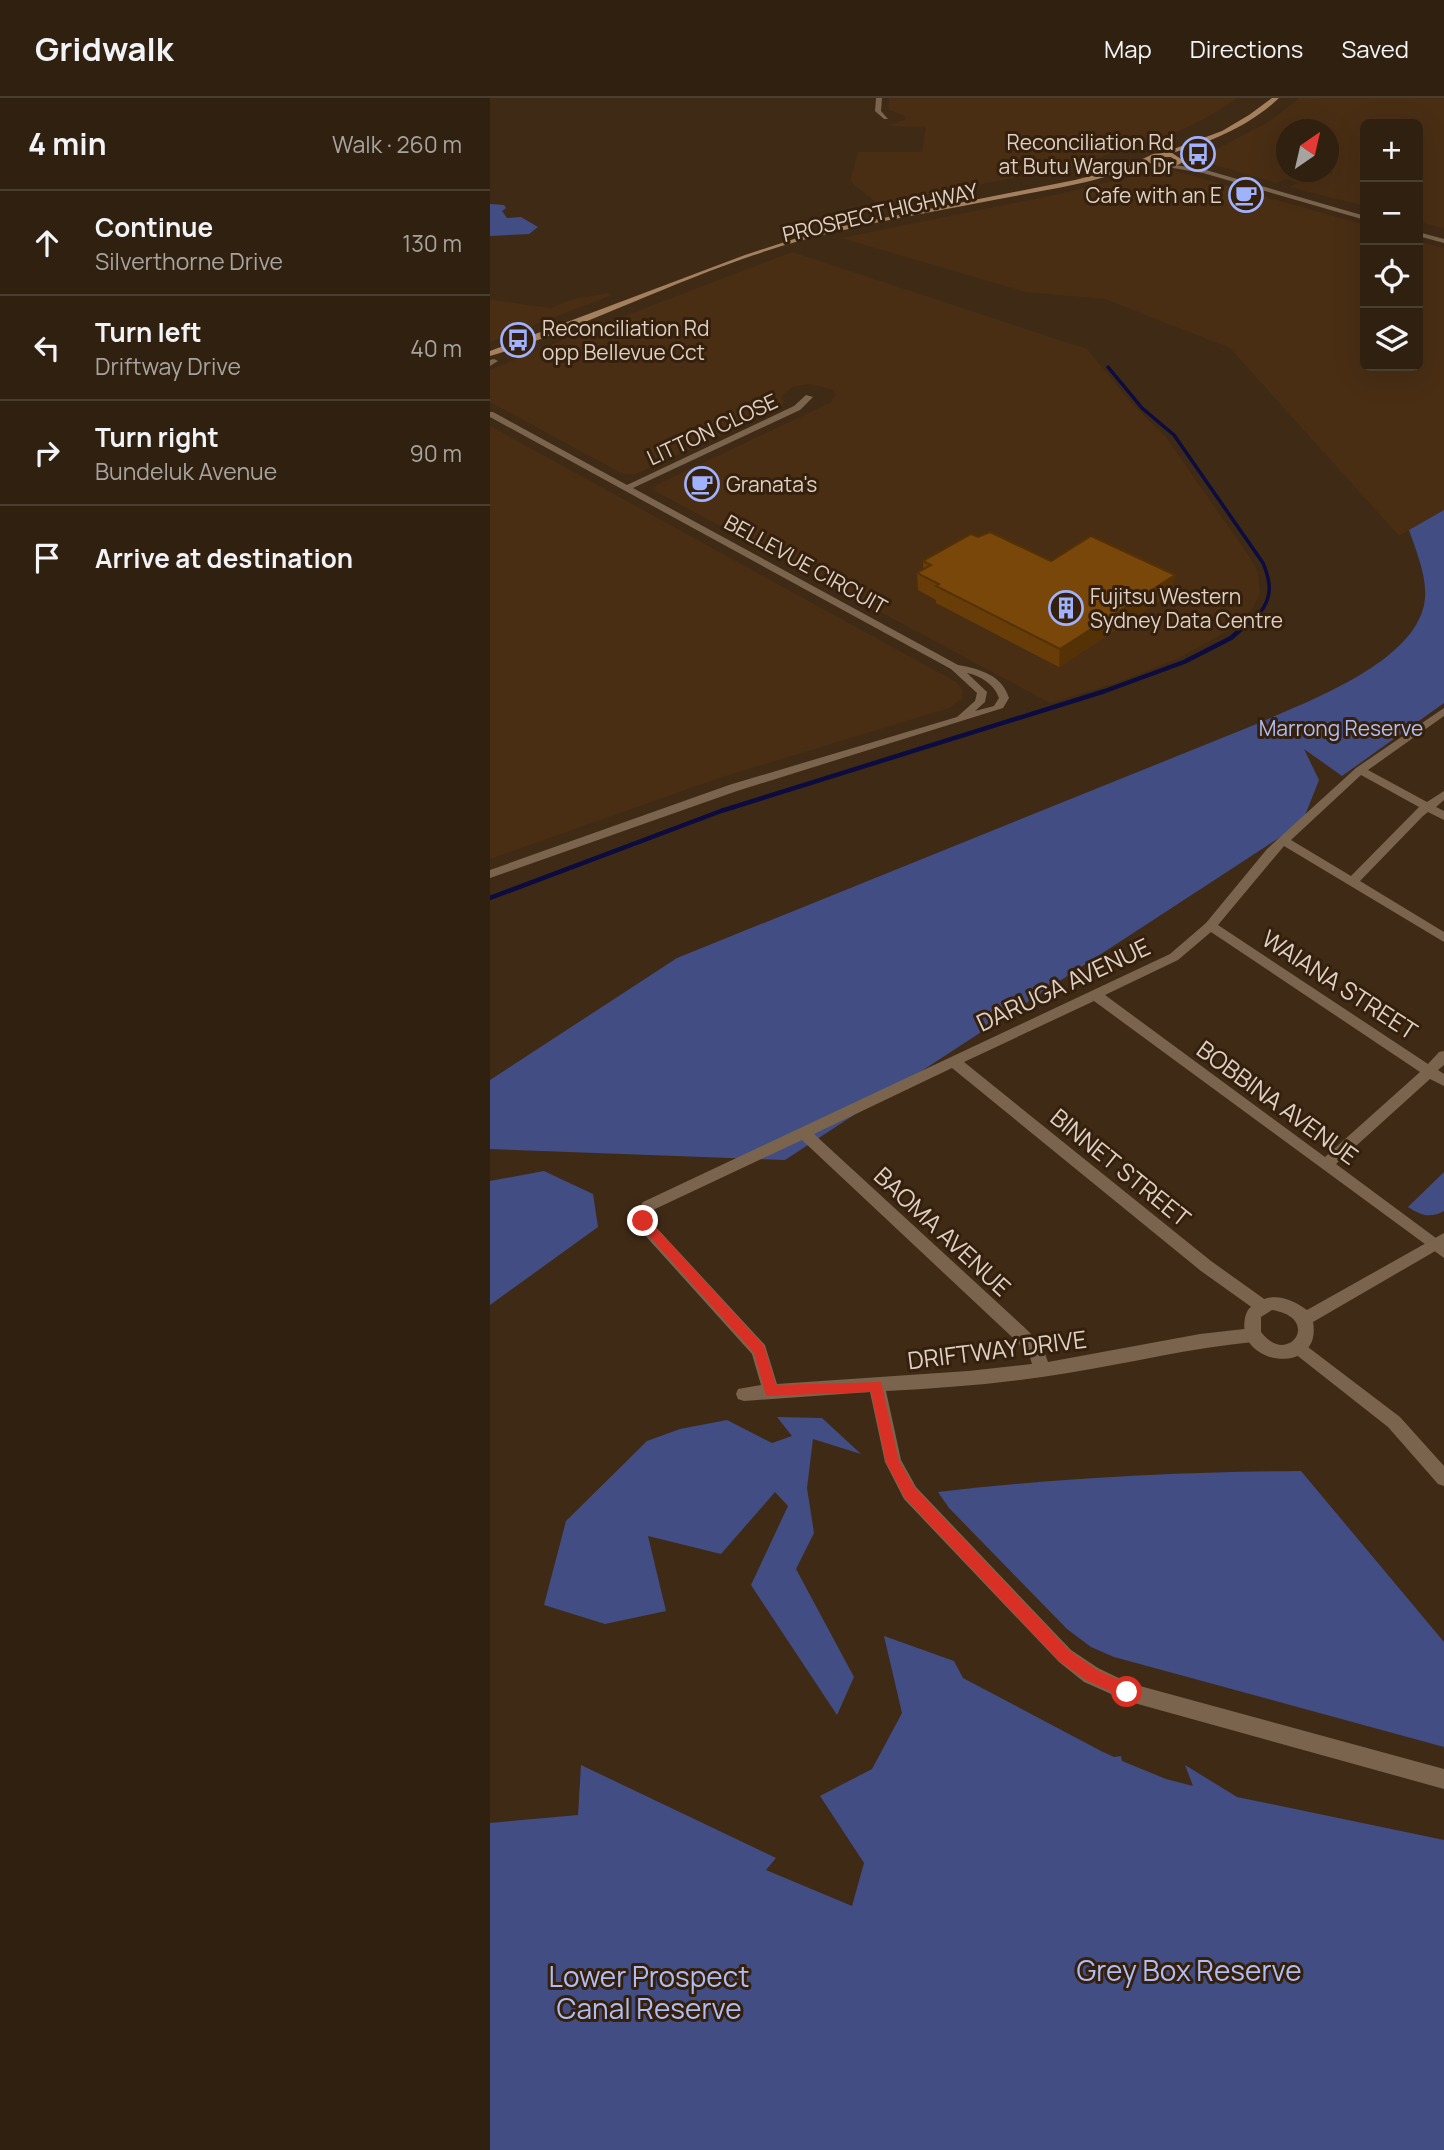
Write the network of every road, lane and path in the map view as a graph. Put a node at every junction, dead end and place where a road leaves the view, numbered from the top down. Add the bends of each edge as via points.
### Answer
1 (879, 98) edge
2 (1276, 98) edge
3 (1284, 102) dead end
4 (886, 118) dead end
5 (1161, 154) junction
6 (1149, 159) junction
7 (1181, 160) junction
8 (1168, 166) junction
9 (1204, 171) junction
10 (1360, 217) edge
11 (1423, 235) edge
12 (1444, 241) edge
13 (491, 361) edge
14 (809, 397) dead end
15 (490, 414) edge
16 (626, 488) junction
17 (955, 667) junction
18 (1444, 711) edge
19 (961, 718) junction
20 (1363, 767) junction
21 (1437, 803) edge
22 (1444, 816) edge
23 (1283, 841) junction
24 (490, 874) edge
25 (1352, 882) junction
26 (1210, 926) junction
27 (1444, 938) edge
28 (1094, 995) junction
29 (1444, 1056) edge
30 (953, 1061) junction
31 (1428, 1070) junction
32 (1444, 1081) edge
33 (804, 1133) junction
34 (1325, 1165) junction
35 (1441, 1245) edge
36 (1262, 1306) junction
37 (1305, 1318) junction
38 (1253, 1335) junction
39 (1300, 1348) junction
40 (1042, 1370) junction
41 (877, 1386) junction
42 (771, 1392) junction
43 (744, 1394) dead end
44 (1444, 1478) edge
45 (1444, 1779) edge

1 - 4 street via 878,111
2 - 5 main road via 1219,134
3 - 7 main road via 1248,127
5 - 6 main road, PROSPECT HIGHWAY
5 - 7 main road
6 - 8 main road
6 - 13 main road, PROSPECT HIGHWAY via 1061,185 796,240 678,281
7 - 8 main road, PROSPECT HIGHWAY
7 - 9 street
8 - 9 street
8 - 13 main road, PROSPECT HIGHWAY via 820,239
9 - 10 street
11 - 12 street
14 - 16 street, LITTON CLOSE via 797,408
15 - 16 street, BELLEVUE CIRCUIT
16 - 17 street, BELLEVUE CIRCUIT
17 - 19 street, BELLEVUE CIRCUIT via 982,692 979,702
17 - 19 street, BELLEVUE CIRCUIT via 991,679 1004,698 991,712
18 - 20 street, DARUGA AVENUE
19 - 24 street, BELLEVUE CIRCUIT via 733,788
20 - 21 street
20 - 23 street, DARUGA AVENUE
21 - 22 street
21 - 25 street
23 - 25 street
23 - 26 street, DARUGA AVENUE
25 - 27 street
26 - 28 street, DARUGA AVENUE via 1174,957
26 - 31 street, WAIANA STREET
28 - 30 street, DARUGA AVENUE
28 - 34 street, BOBBINA AVENUE
29 - 31 street
30 - 33 street, DARUGA AVENUE
30 - 36 street, BINNET STREET
31 - 32 street, WAIANA STREET
31 - 34 street
33 - 40 street, BAOMA AVENUE via 1018,1332 1036,1350
33 - 42 street, DARUGA AVENUE via 659,1199 643,1213 646,1228 759,1350
34 - 35 street, BOBBINA AVENUE
35 - 37 street
36 - 37 street via 1288,1305
36 - 38 street via 1254,1314
37 - 39 street via 1308,1328
38 - 39 street via 1273,1351
38 - 40 street, DRIFTWAY DRIVE
39 - 44 street via 1394,1422
40 - 41 street, DRIFTWAY DRIVE
41 - 42 street, DRIFTWAY DRIVE
41 - 45 street via 893,1462 910,1493 1040,1633 1091,1675 1127,1692
42 - 43 street, DRIFTWAY DRIVE

